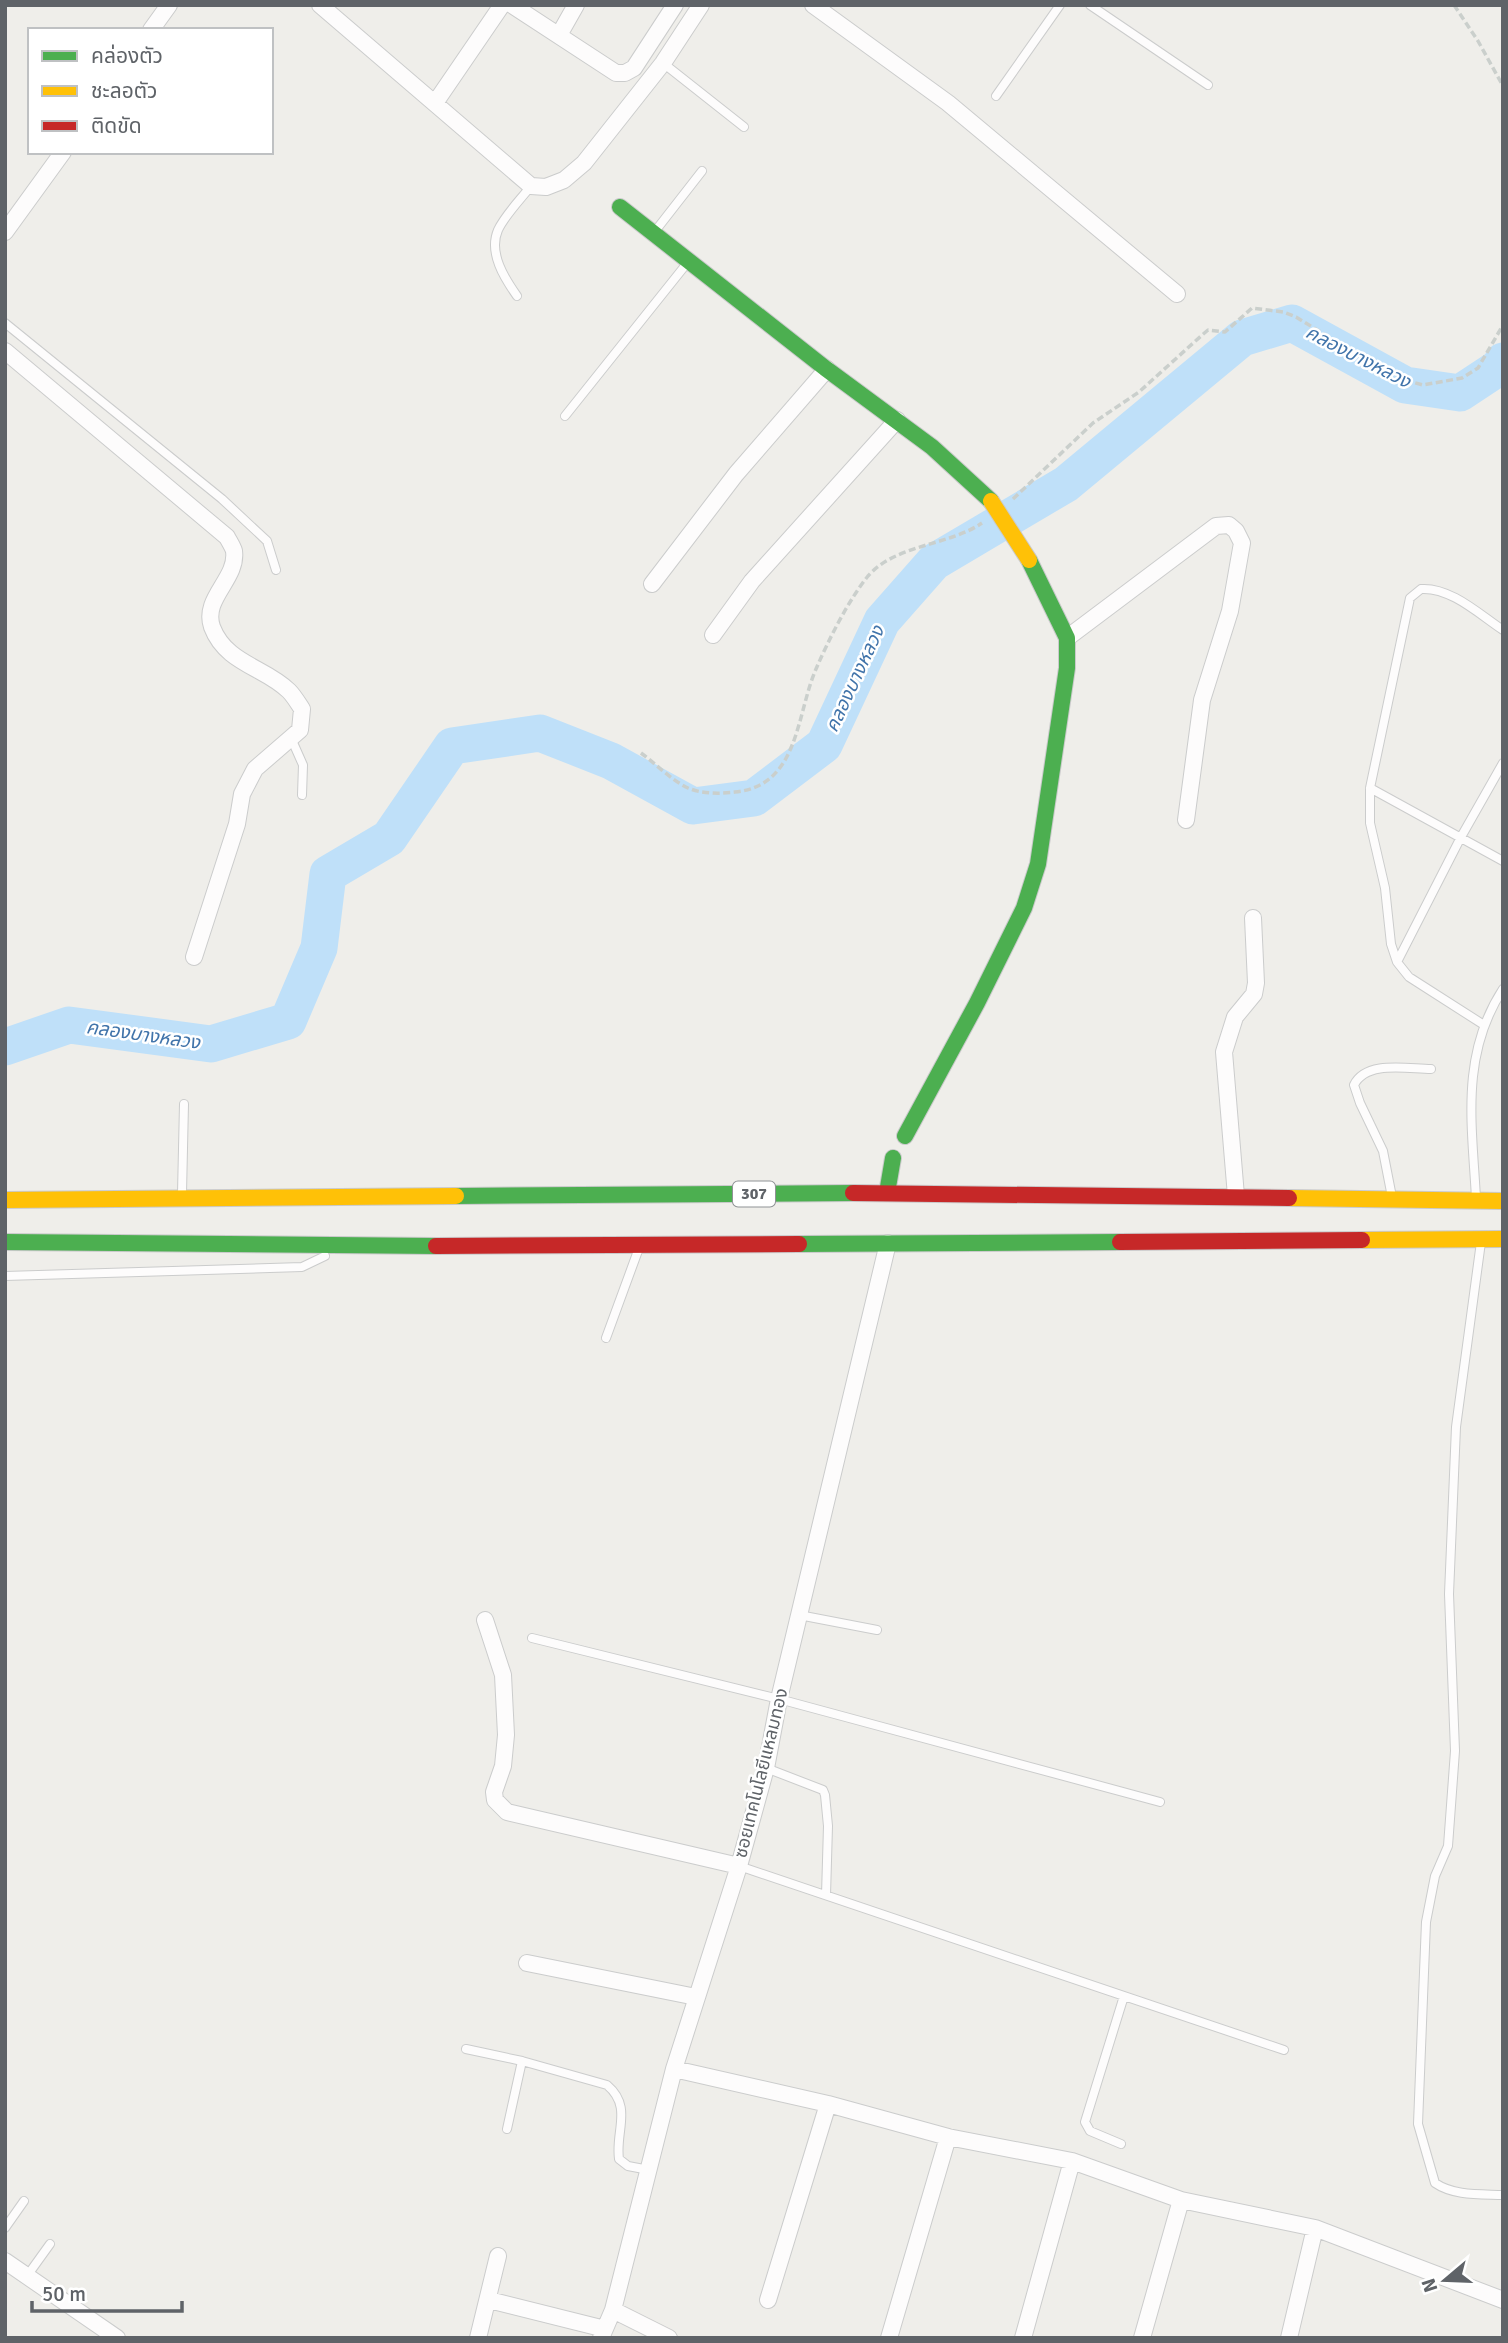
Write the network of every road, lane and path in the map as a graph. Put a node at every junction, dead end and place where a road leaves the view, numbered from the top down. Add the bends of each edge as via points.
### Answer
1 (169, 5) edge
2 (320, 5) edge
3 (502, 5) edge
4 (512, 5) edge
5 (576, 5) edge
6 (675, 5) edge
7 (701, 5) edge
8 (813, 5) edge
9 (1060, 5) edge
10 (1090, 5) edge
11 (1454, 5) edge
12 (152, 28) edge
13 (558, 35) junction
14 (663, 63) junction
15 (1208, 85) dead end
16 (1503, 86) edge
17 (996, 96) dead end
18 (435, 103) junction
19 (744, 127) dead end
20 (61, 154) edge
21 (702, 171) dead end
22 (531, 186) junction
23 (620, 207) dead end
24 (5, 232) edge
25 (654, 232) junction
26 (690, 260) junction
27 (1177, 293) dead end
28 (517, 296) dead end
29 (5, 323) edge
30 (1503, 325) edge
31 (5, 351) edge
32 (827, 369) junction
33 (565, 415) dead end
34 (897, 420) junction
35 (1009, 503) dead end
36 (990, 509) junction
37 (276, 570) dead end
38 (652, 584) dead end
39 (1503, 630) edge
40 (713, 635) dead end
41 (1067, 638) junction
42 (291, 738) junction
43 (641, 753) dead end
44 (1503, 763) edge
45 (1370, 788) junction
46 (302, 796) dead end
47 (1186, 820) dead end
48 (1461, 837) junction
49 (1503, 861) edge
50 (1253, 918) dead end
51 (194, 957) dead end
52 (1397, 962) junction
53 (1503, 989) edge
54 (1484, 1025) junction
55 (1431, 1069) dead end
56 (184, 1104) dead end
57 (905, 1136) dead end
58 (893, 1158) dead end
59 (887, 1193) junction
60 (1236, 1196) junction
61 (1393, 1199) junction
62 (5, 1200) edge
63 (182, 1200) junction
64 (1476, 1201) junction
65 (1503, 1201) edge
66 (1482, 1239) junction
67 (1503, 1239) edge
68 (6, 1242) edge
69 (888, 1243) junction
70 (641, 1245) junction
71 (344, 1247) junction
72 (5, 1276) edge
73 (606, 1338) dead end
74 (799, 1615) junction
75 (485, 1620) dead end
76 (877, 1630) dead end
77 (532, 1638) dead end
78 (779, 1699) junction
79 (766, 1769) junction
80 (1160, 1802) dead end
81 (739, 1866) junction
82 (825, 1895) junction
83 (527, 1963) dead end
84 (1124, 1996) junction
85 (696, 1997) junction
86 (466, 2049) dead end
87 (1284, 2050) dead end
88 (522, 2060) junction
89 (674, 2069) junction
90 (828, 2104) junction
91 (507, 2129) dead end
92 (948, 2137) junction
93 (1121, 2144) dead end
94 (1072, 2161) junction
95 (649, 2170) junction
96 (1503, 2195) edge
97 (1181, 2200) junction
98 (24, 2201) dead end
99 (5, 2228) edge
100 (1315, 2228) junction
101 (50, 2244) dead end
102 (498, 2256) dead end
103 (5, 2261) edge
104 (27, 2276) junction
105 (489, 2300) junction
106 (768, 2300) dead end
107 (1503, 2300) edge
108 (613, 2310) junction
109 (603, 2333) edge
110 (117, 2338) edge
111 (478, 2338) edge
112 (670, 2338) edge
113 (889, 2338) edge
114 (1023, 2338) edge
115 (1142, 2338) edge
116 (1289, 2338) edge

1 - 12 street
2 - 18 street
3 - 18 street
4 - 13 street
5 - 13 street
6 - 13 street via 634,68 625,73 616,73
7 - 14 street
8 - 27 street via 948,103
9 - 17 lane
10 - 15 lane
11 - 16 path
14 - 19 lane
14 - 22 street via 584,163 564,180 546,187
18 - 22 street
20 - 24 street
21 - 25 lane
22 - 28 lane via 497,231 502,275
23 - 25 main road
25 - 26 main road
26 - 32 main road
26 - 33 lane
29 - 37 lane via 222,499 267,541
30 - 35 path via 1478,368 1462,378 1423,385 1368,360 1296,317 1252,307 1225,331 1208,330 1139,392 1093,423
31 - 42 street via 227,537 234,551 232,564 211,607 212,625 232,654 288,690 302,709 300,730
32 - 34 main road
32 - 38 street via 736,474
34 - 36 main road via 963,472
34 - 40 street via 752,581
36 - 41 main road, bridge via 1029,560
36 - 43 path via 969,532 886,560 869,575 816,670 784,764 771,779 746,791 716,794 688,788
39 - 45 lane via 1440,591 1421,589 1410,598
41 - 47 street via 1216,526 1229,525 1236,531 1242,543 1230,611 1202,700
41 - 57 main road via 1061,716 1038,864 1024,908
42 - 46 lane via 303,765
42 - 51 street via 256,769 242,794 237,824
44 - 48 lane
45 - 48 lane
45 - 52 lane via 1370,823
48 - 49 lane
48 - 52 lane
50 - 60 street via 1254,994 1236,1017 1224,1052
52 - 54 lane via 1409,978
53 - 54 lane
54 - 64 lane via 1470,1093
55 - 61 lane via 1379,1069 1366,1072 1354,1085 1383,1151
56 - 63 lane
58 - 59 main road
59 - 60 main road, 307
59 - 63 main road, 307
60 - 61 main road, 307
61 - 64 main road, 307
62 - 63 main road, 307
64 - 65 main road, 307
66 - 67 main road
66 - 69 main road
66 - 96 lane via 1456,1427 1449,1594 1455,1751 1448,1846 1435,1876 1426,1922 1418,2124 1435,2183 1457,2192
68 - 71 main road
69 - 70 main road
69 - 74 street, ซอยเทคโนโลยีแหลมทอง
70 - 71 main road
70 - 73 lane
71 - 72 lane via 302,1267
74 - 76 lane
74 - 78 street, ซอยเทคโนโลยีแหลมทอง
75 - 81 street via 503,1675 506,1735 503,1766 494,1791 500,1807
77 - 78 lane
78 - 79 street, ซอยเทคโนโลยีแหลมทอง
78 - 80 lane
79 - 81 street, ซอยเทคโนโลยีแหลมทอง
79 - 82 lane via 823,1790 828,1826
81 - 82 lane
81 - 85 street, ซอยเทคโนโลยีแหลมทอง
82 - 84 lane
83 - 85 street
84 - 87 lane
84 - 93 lane via 1085,2122 1090,2131
85 - 89 street, ซอยเทคโนโลยีแหลมทอง
86 - 88 lane
88 - 91 lane
88 - 95 lane via 614,2091 622,2108 619,2160
89 - 90 street
89 - 95 street, ซอยเทคโนโลยีแหลมทอง
90 - 92 street
90 - 106 street
92 - 94 street
92 - 113 street
94 - 97 street
94 - 114 street
95 - 108 street, ซอยเทคโนโลยีแหลมทอง
97 - 100 street
97 - 115 street
98 - 99 lane
100 - 107 street
100 - 116 street
101 - 104 lane
102 - 105 street
103 - 104 street
104 - 110 street
105 - 109 street
105 - 111 street
108 - 109 street, ซอยเทคโนโลยีแหลมทอง
108 - 112 street

